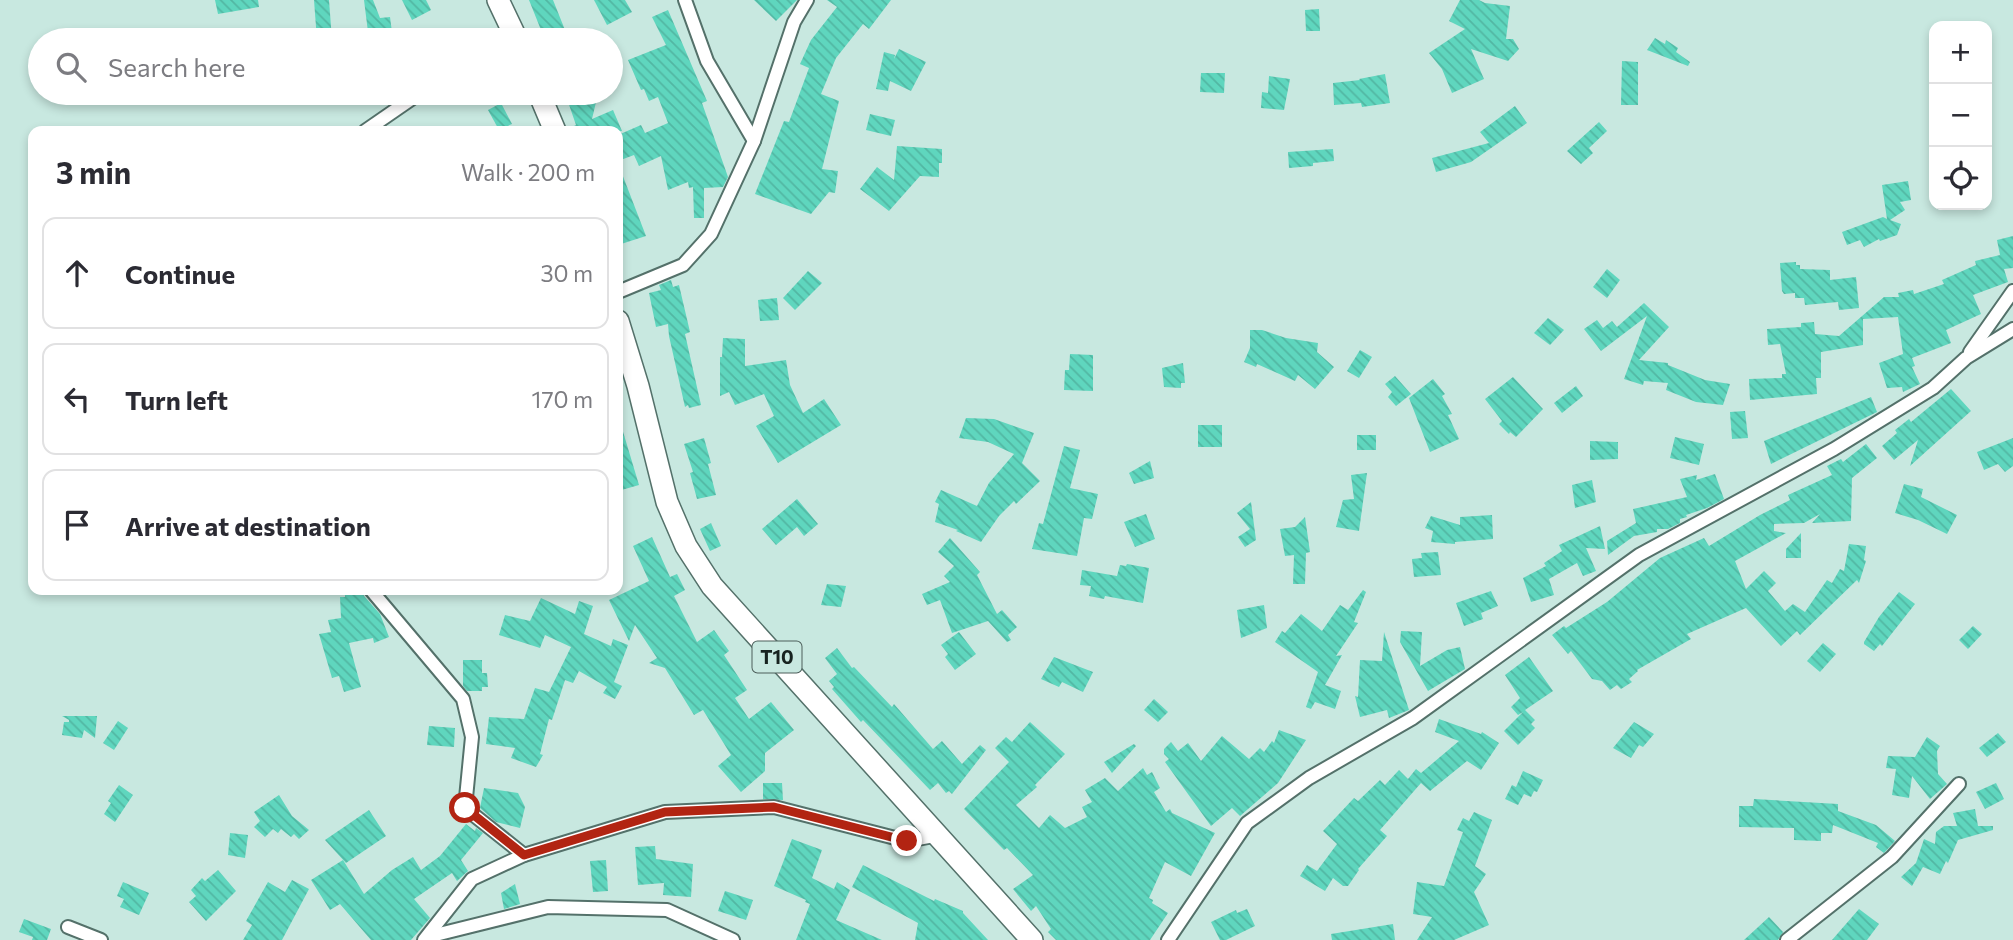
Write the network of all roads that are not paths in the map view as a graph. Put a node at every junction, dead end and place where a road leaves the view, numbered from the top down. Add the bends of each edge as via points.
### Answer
1 (498, 0) edge
2 (685, 0) edge
3 (807, 0) edge
4 (506, 28) edge
5 (403, 105) edge
6 (545, 105) edge
7 (372, 126) edge
8 (553, 126) edge
9 (754, 141) junction
10 (623, 290) edge
11 (2013, 291) edge
12 (2013, 329) edge
13 (623, 337) edge
14 (1966, 358) junction
15 (374, 595) edge
16 (1959, 784) dead end
17 (939, 835) junction
18 (524, 855) junction
19 (68, 927) dead end
20 (426, 938) edge
21 (101, 940) edge
22 (733, 940) edge
23 (1032, 940) edge
24 (1168, 940) edge
25 (1787, 940) edge

1 - 4 highway
2 - 9 street via 707,61
3 - 9 street via 794,22
5 - 7 street
6 - 8 highway
9 - 10 street via 711,234 683,265
11 - 14 street
12 - 14 street
13 - 17 highway, T10 via 667,502 686,546 712,586
14 - 24 street via 1933,388 1845,442 1639,555 1413,718 1309,778 1247,823
15 - 18 street via 463,699 472,737 465,808
16 - 25 street via 1892,857
17 - 18 street via 907,841 774,807 665,812
17 - 23 highway, T10
18 - 20 street via 472,878
19 - 21 street
20 - 22 street via 548,907 667,910

